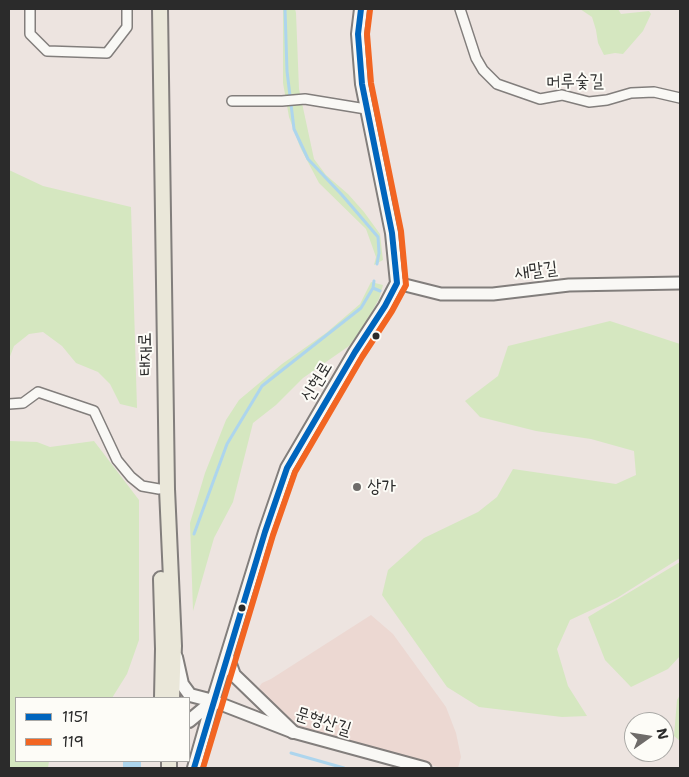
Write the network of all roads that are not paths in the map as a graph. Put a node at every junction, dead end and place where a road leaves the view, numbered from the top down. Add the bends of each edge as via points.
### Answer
1 (30, 9) edge
2 (126, 9) edge
3 (154, 9) edge
4 (160, 9) edge
5 (361, 9) edge
6 (460, 9) edge
7 (680, 98) edge
8 (232, 101) dead end
9 (366, 110) junction
10 (680, 283) edge
11 (397, 284) junction
12 (9, 404) edge
13 (159, 489) junction
14 (174, 646) junction
15 (227, 656) junction
16 (162, 697) edge
17 (172, 697) edge
18 (213, 701) junction
19 (190, 720) edge
20 (293, 732) junction
21 (194, 768) edge
22 (425, 768) edge

1 - 2 street via 30,34 47,51 107,53 127,27
3 - 13 main road, 태재로
4 - 14 main road, 태재로 via 167,489
5 - 9 main road via 358,34
6 - 7 street, 머루숯길 via 476,58 497,84 540,100 562,95 589,102 631,93 654,92
8 - 9 street via 305,99
9 - 11 main road via 392,233
10 - 11 street, 새말길 via 569,285 493,294 441,294
11 - 15 main road, 신현로 via 287,468
12 - 13 street via 23,403 38,392 94,411 117,460 130,477 142,486
13 - 16 main road, 태재로
14 - 17 main road, 태재로
14 - 18 main road via 182,684 190,695
15 - 18 main road, 신현로
15 - 20 main road via 234,675
18 - 19 main road
18 - 20 street, 문형산길
18 - 21 main road, 신현로
20 - 22 street, 문형산길

